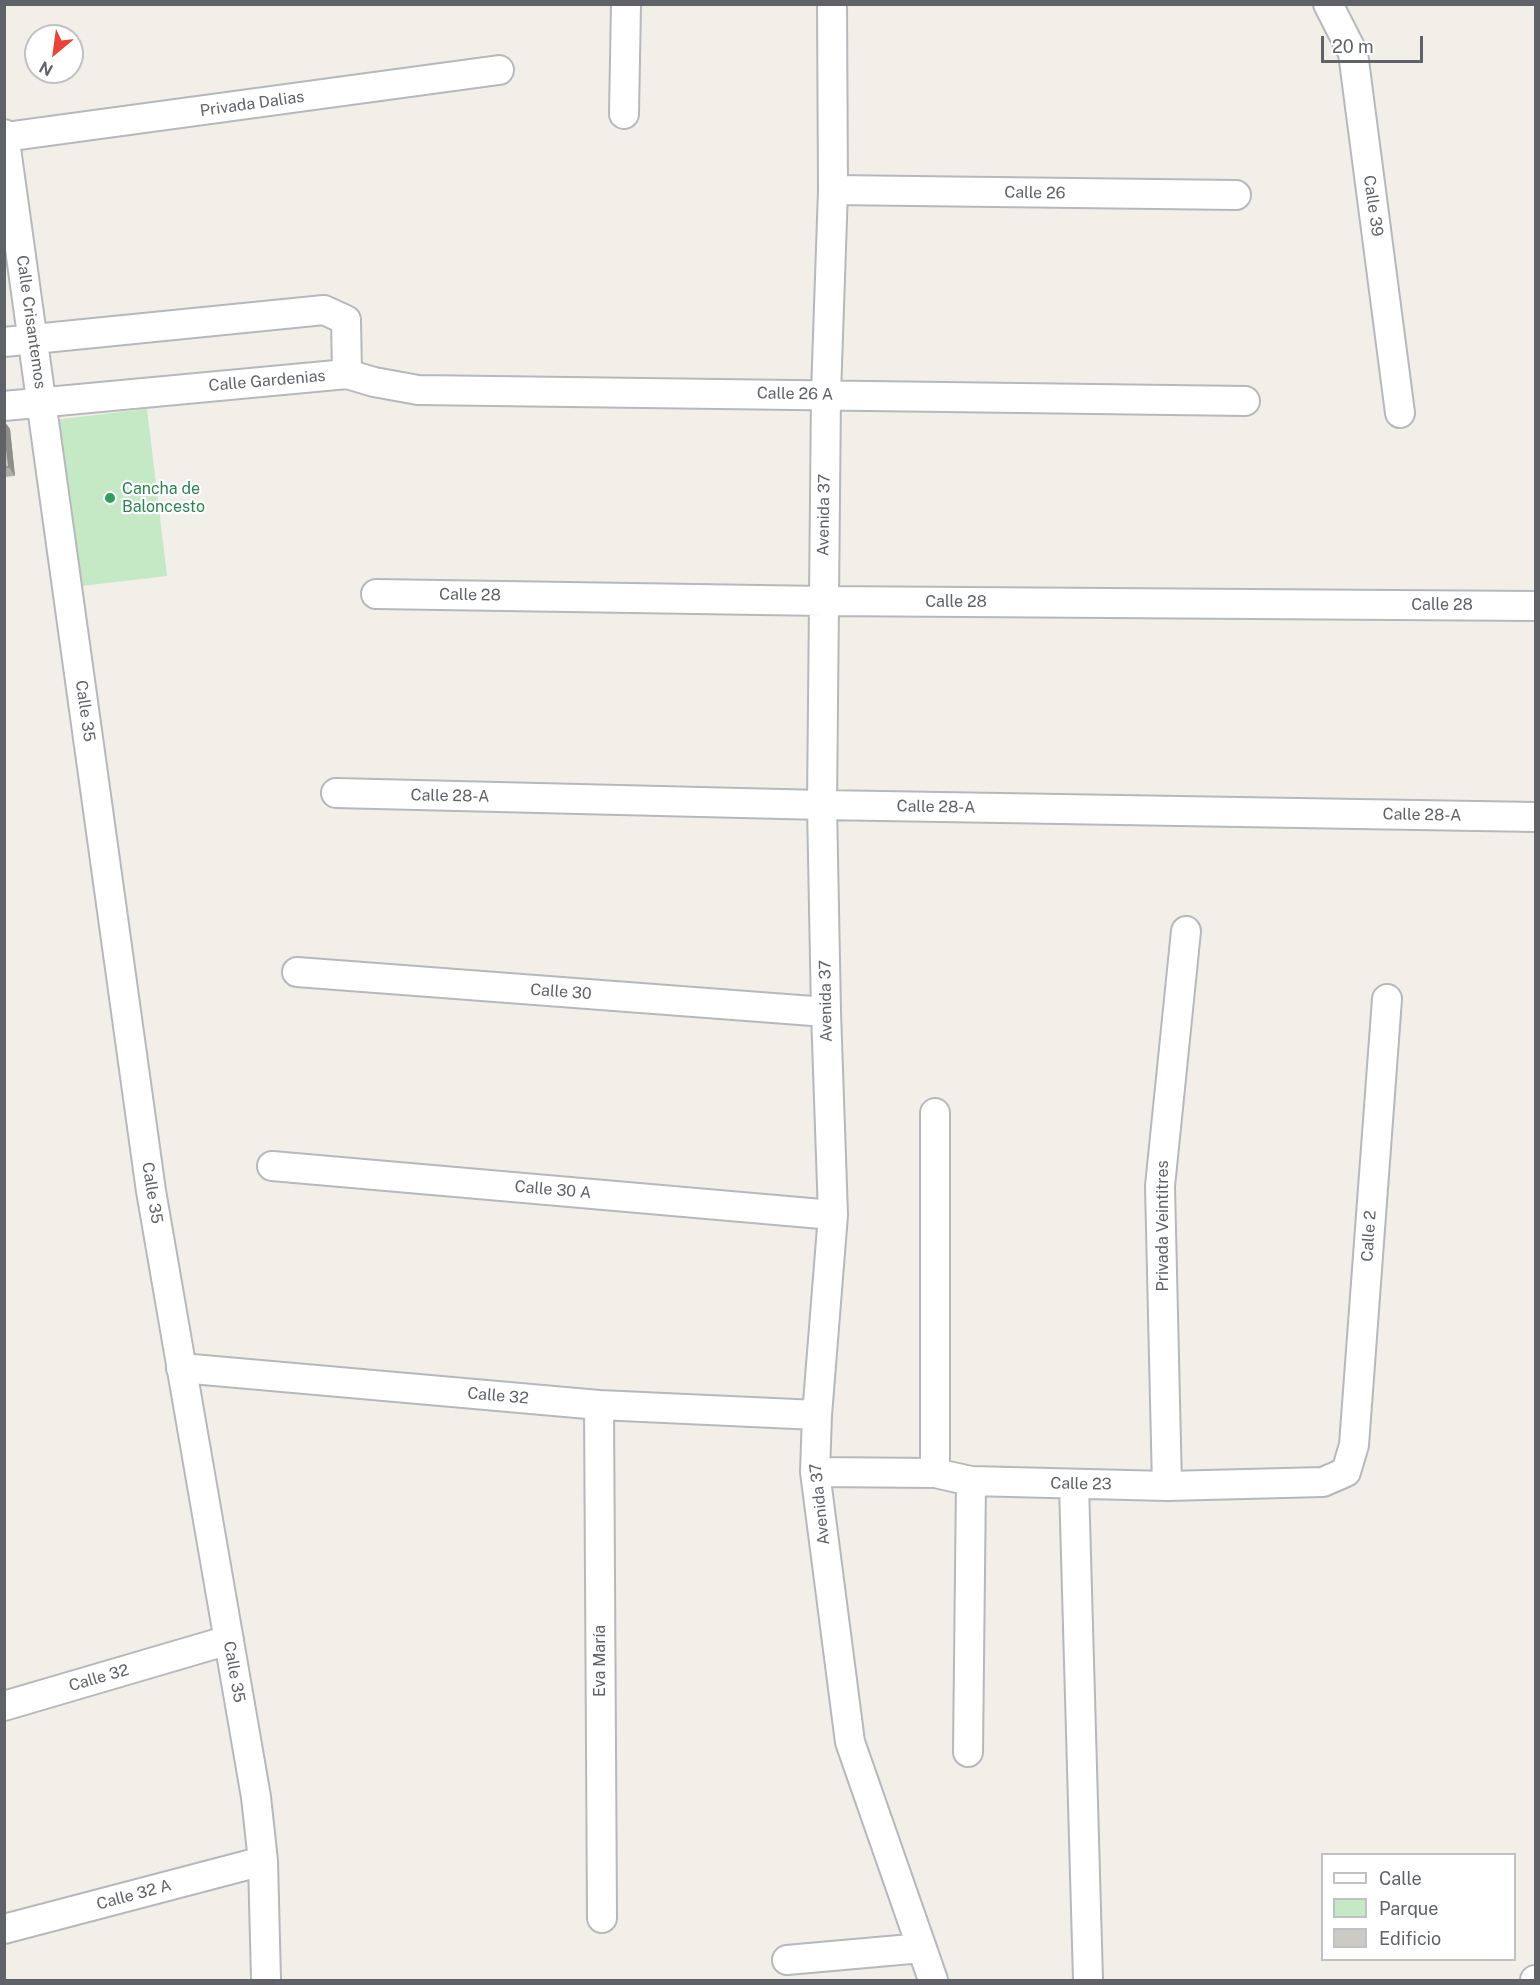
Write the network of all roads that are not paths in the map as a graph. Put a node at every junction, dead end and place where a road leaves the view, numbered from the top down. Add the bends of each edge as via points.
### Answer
1 (626, 4) edge
2 (832, 4) edge
3 (1328, 4) edge
4 (499, 70) dead end
5 (624, 114) dead end
6 (5, 136) edge
7 (833, 190) junction
8 (1236, 195) dead end
9 (33, 339) junction
10 (4, 342) edge
11 (347, 374) junction
12 (826, 394) junction
13 (1245, 401) dead end
14 (42, 403) junction
15 (4, 406) edge
16 (1400, 413) dead end
17 (376, 594) dead end
18 (823, 601) junction
19 (1536, 606) edge
20 (336, 793) dead end
21 (822, 805) junction
22 (1536, 817) edge
23 (1186, 931) dead end
24 (297, 972) dead end
25 (1387, 999) dead end
26 (826, 1012) junction
27 (934, 1113) dead end
28 (273, 1166) dead end
29 (833, 1215) junction
30 (181, 1368) junction
31 (599, 1405) junction
32 (817, 1415) junction
33 (815, 1472) junction
34 (1346, 1472) joint
35 (935, 1473) junction
36 (971, 1481) junction
37 (1074, 1485) junction
38 (1167, 1486) junction
39 (229, 1640) junction
40 (4, 1706) edge
41 (969, 1752) dead end
42 (263, 1861) junction
43 (602, 1918) dead end
44 (4, 1929) edge
45 (922, 1948) junction
46 (787, 1960) dead end
47 (266, 1980) edge
48 (933, 1980) edge
49 (1088, 1980) edge

1 - 5 street
2 - 7 street, Avenida 37
3 - 16 street, Calle 39 via 1353,53
4 - 6 street, Privada Dalias
6 - 9 street, Calle Crisantemos
7 - 8 street, Calle 26
7 - 12 street, Avenida 37
9 - 10 street, Calle Gardenias
9 - 11 street, Calle Gardenias via 324,310 346,320
9 - 14 street, Calle Crisantemos
11 - 12 street, Calle 26 A via 418,390
11 - 14 street, Calle Gardenias
12 - 13 street, Calle 26 A
12 - 18 street, Avenida 37
14 - 15 street, Calle Gardenias
14 - 30 street, Calle 35 via 151,1191
17 - 18 street, Calle 28
18 - 19 street, Calle 28
18 - 21 street, Avenida 37
20 - 21 street, Calle 28-A
21 - 22 street, Calle 28-A
21 - 26 street, Avenida 37
23 - 38 street, Privada Veintitres via 1160,1186
24 - 26 street, Calle 30
25 - 34 street, Calle 2 via 1354,1445
26 - 29 street, Avenida 37
27 - 35 street
28 - 29 street, Calle 30 A
29 - 32 street, Avenida 37
30 - 31 street, Calle 32
30 - 39 street, Calle 35
31 - 32 street, Calle 32
31 - 43 street, Eva María
32 - 33 street, Avenida 37
33 - 35 street, Calle 23
33 - 45 street, Avenida 37 via 850,1742
34 - 38 street, Calle 23 via 1323,1482
35 - 36 street, Calle 23
36 - 37 street, Calle 23
36 - 41 street
37 - 38 street, Calle 23
37 - 49 street
39 - 40 street, Calle 32
39 - 42 street, Calle 35
42 - 44 street, Calle 32 A
42 - 47 street, Calle 35
45 - 46 street
45 - 48 street, Avenida 37

